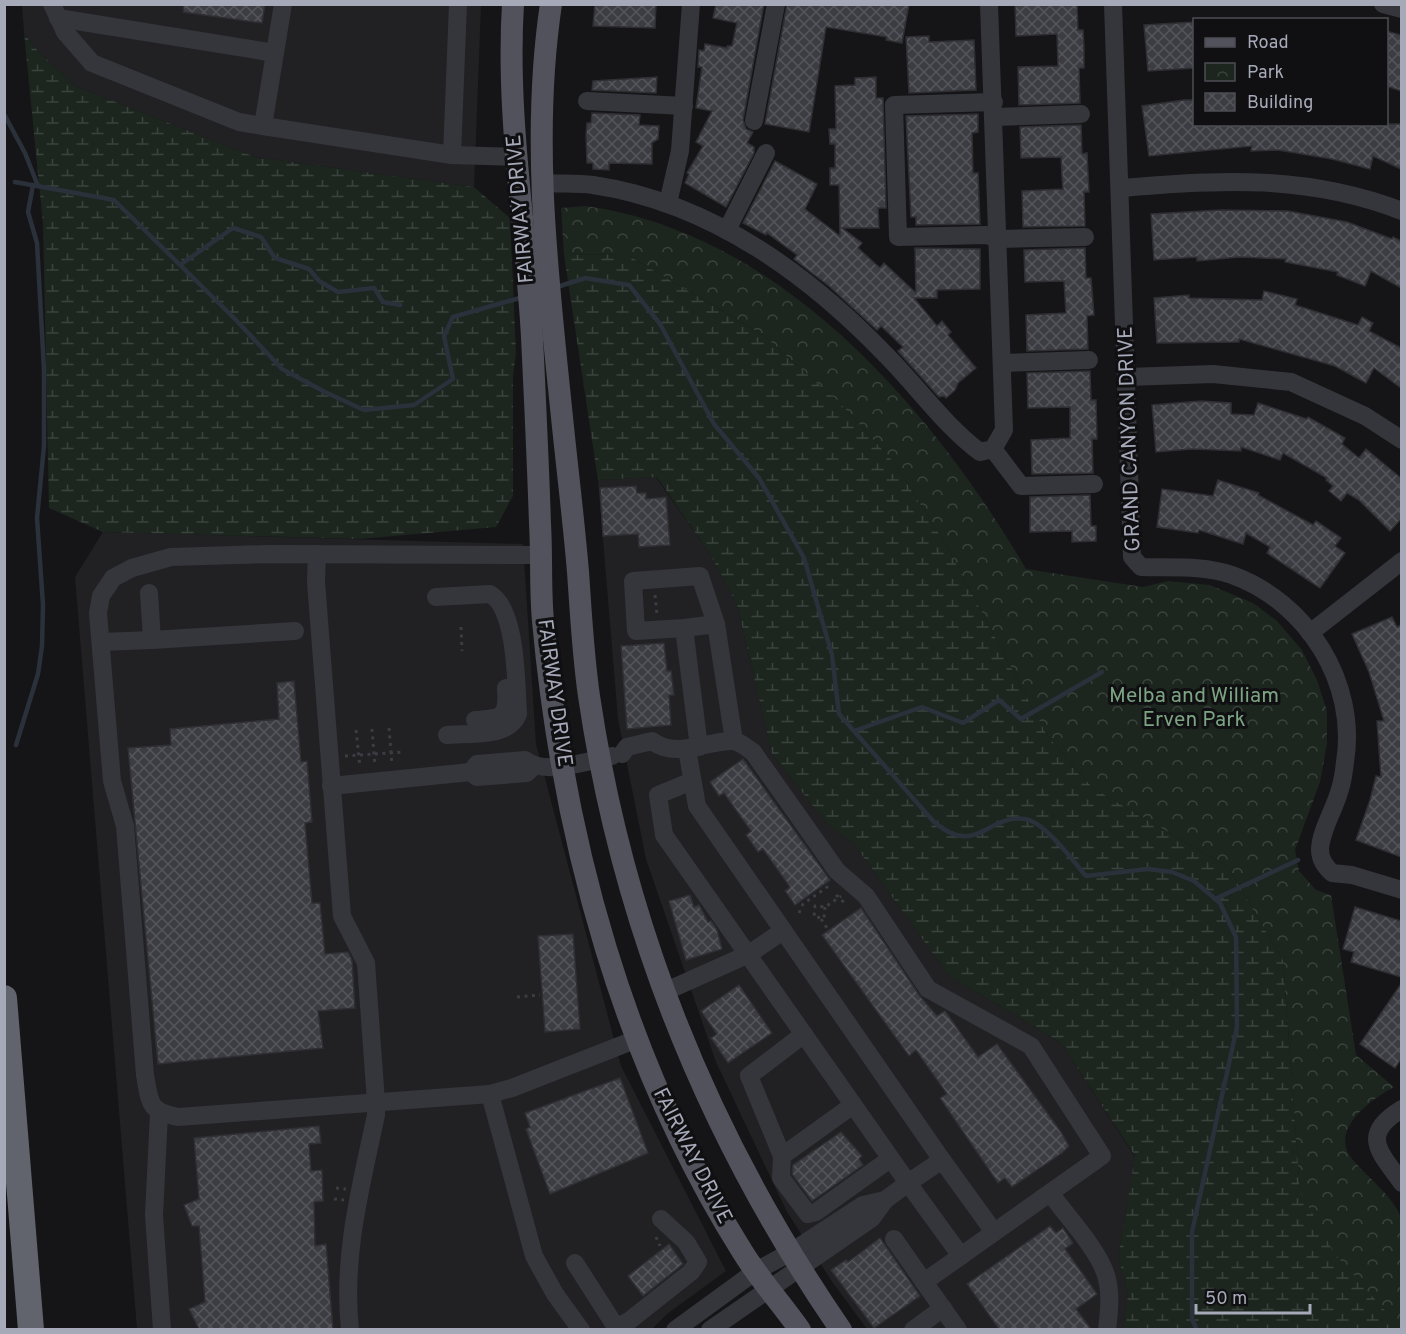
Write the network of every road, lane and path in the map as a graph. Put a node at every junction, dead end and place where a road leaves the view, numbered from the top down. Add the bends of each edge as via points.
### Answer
1 (283, 4) edge
2 (458, 4) edge
3 (513, 4) edge
4 (551, 4) edge
5 (691, 4) edge
6 (776, 4) edge
7 (989, 4) edge
8 (1113, 4) edge
9 (1383, 4) edge
10 (1401, 9) edge
11 (55, 11) edge
12 (274, 53) junction
13 (586, 101) dead end
14 (684, 106) junction
15 (994, 109) junction
16 (1081, 114) dead end
17 (754, 121) dead end
18 (263, 126) junction
19 (766, 153) dead end
20 (452, 155) junction
21 (516, 157) junction
22 (543, 183) junction
23 (1122, 188) junction
24 (668, 203) junction
25 (1401, 211) edge
26 (727, 230) junction
27 (1085, 237) dead end
28 (998, 239) junction
29 (536, 242) junction
30 (542, 332) junction
31 (1089, 360) dead end
32 (1002, 363) junction
33 (1128, 377) junction
34 (1401, 440) edge
35 (993, 449) junction
36 (1094, 484) dead end
37 (317, 554) junction
38 (541, 555) junction
39 (1401, 561) edge
40 (654, 579) junction
41 (149, 593) dead end
42 (436, 597) dead end
43 (717, 624) junction
44 (461, 627) dead end
45 (684, 628) junction
46 (658, 630) junction
47 (295, 631) dead end
48 (1310, 633) junction
49 (152, 640) junction
50 (101, 642) junction
51 (462, 651) dead end
52 (389, 728) dead end
53 (372, 729) dead end
54 (447, 729) dead end
55 (356, 730) dead end
56 (734, 741) junction
57 (693, 748) junction
58 (403, 752) dead end
59 (391, 753) junction
60 (374, 754) junction
61 (359, 756) junction
62 (611, 756) junction
63 (329, 758) junction
64 (562, 765) junction
65 (377, 781) junction
66 (692, 781) junction
67 (331, 786) junction
68 (843, 876) junction
69 (1401, 891) edge
70 (836, 895) dead end
71 (806, 902) junction
72 (846, 904) dead end
73 (814, 908) junction
74 (799, 913) dead end
75 (820, 919) junction
76 (783, 931) junction
77 (829, 931) dead end
78 (749, 954) junction
79 (664, 992) junction
80 (540, 994) dead end
81 (517, 997) dead end
82 (4, 998) edge
83 (804, 1034) junction
84 (637, 1039) junction
85 (490, 1094) junction
86 (376, 1102) junction
87 (853, 1105) junction
88 (1401, 1109) edge
89 (159, 1113) junction
90 (782, 1156) junction
91 (890, 1159) junction
92 (942, 1160) junction
93 (909, 1183) junction
94 (1401, 1183) edge
95 (1051, 1194) junction
96 (661, 1219) dead end
97 (994, 1232) junction
98 (894, 1239) dead end
99 (961, 1256) junction
100 (796, 1260) junction
101 (575, 1263) dead end
102 (756, 1271) junction
103 (924, 1282) junction
104 (770, 1289) junction
105 (943, 1308) junction
106 (31, 1329) edge
107 (162, 1329) edge
108 (350, 1329) edge
109 (581, 1329) edge
110 (675, 1329) edge
111 (710, 1329) edge
112 (800, 1329) edge
113 (841, 1329) edge
114 (913, 1329) edge
115 (958, 1329) edge
116 (1107, 1329) edge

1 - 12 street
2 - 20 street
3 - 21 main road, FAIRWAY DRIVE via 511,79
4 - 22 main road, FAIRWAY DRIVE
5 - 14 street
6 - 17 street
7 - 15 street
8 - 23 street, GRAND CANYON DRIVE
9 - 10 street
11 - 12 street
11 - 18 street via 79,51 92,63 239,122
12 - 18 street
13 - 14 street
14 - 24 street via 680,152
15 - 16 street
15 - 28 street
15 - 28 street via 894,105 898,237 987,235
18 - 20 street
19 - 26 street
20 - 21 street
21 - 29 main road, FAIRWAY DRIVE
22 - 24 street via 592,185
22 - 29 main road, FAIRWAY DRIVE
23 - 25 street via 1209,180 1295,184 1363,198
23 - 33 street, GRAND CANYON DRIVE
24 - 26 street
26 - 35 street via 798,276 856,326 910,379 960,437 980,452
27 - 28 street
28 - 32 street
29 - 30 main road, FAIRWAY DRIVE
30 - 38 main road, FAIRWAY DRIVE
30 - 62 main road, FAIRWAY DRIVE via 586,676
31 - 32 street
32 - 35 street via 1004,429
33 - 34 street via 1213,374 1291,382 1365,416
33 - 48 street, GRAND CANYON DRIVE via 1130,545 1136,563 1142,567 1192,567 1231,575 1294,612
35 - 36 street via 1021,486
37 - 38 street
37 - 50 street via 171,557 132,568 113,578 101,596
37 - 63 street
38 - 64 main road, FAIRWAY DRIVE via 543,623
39 - 48 street
40 - 43 street via 700,576
40 - 46 path
40 - 46 street via 633,581 636,631
41 - 49 street
42 - 54 street via 490,594 503,605 513,636 517,718 502,729
43 - 45 street
43 - 56 street
44 - 51 path
45 - 46 street
45 - 57 street
47 - 49 street
48 - 69 street, GRAND CANYON DRIVE via 1328,657 1338,683 1347,732 1340,789 1320,849 1323,864 1332,873 1352,875
49 - 50 street
50 - 89 street via 112,781 125,826 145,1075 150,1100
52 - 59 path
53 - 60 path
55 - 61 path
56 - 57 street
56 - 68 street via 753,752
57 - 62 street via 660,747 655,753 628,759
57 - 66 street
58 - 59 path
59 - 60 path
59 - 65 path
60 - 61 path
60 - 65 path
61 - 63 path
61 - 65 path
62 - 64 street
62 - 79 main road, FAIRWAY DRIVE via 635,899
63 - 67 street
64 - 65 street via 533,767 527,773 477,777 471,772
64 - 84 main road, FAIRWAY DRIVE via 591,896
65 - 67 street
66 - 76 street via 697,806
66 - 78 street via 658,795 664,835
67 - 86 street via 342,916 366,963
68 - 71 path
68 - 95 street via 866,896 928,989 1031,1046 1102,1156
70 - 72 path
71 - 73 path
71 - 74 path
73 - 75 path via 814,916
73 - 75 path via 825,907 826,914
75 - 77 path
76 - 78 street
76 - 92 street
78 - 79 street
78 - 83 street
79 - 100 main road, FAIRWAY DRIVE via 723,1132
80 - 81 path
82 - 106 highway
83 - 87 street
83 - 90 street via 749,1076
84 - 85 street
84 - 102 main road, FAIRWAY DRIVE via 706,1188
85 - 86 street
85 - 109 street via 534,1256
86 - 89 street via 178,1117
86 - 108 street via 347,1267
87 - 90 street
87 - 91 street
88 - 94 street via 1382,1124 1375,1138 1378,1151
89 - 107 street via 154,1215
90 - 91 street via 781,1178 808,1214
91 - 93 street
92 - 93 street
92 - 97 street
93 - 99 street
93 - 100 street via 885,1200 872,1218
95 - 97 street
95 - 116 street via 1107,1276
96 - 101 street via 686,1242 698,1262 691,1272 629,1321 614,1324
97 - 99 street
98 - 103 street
99 - 103 street
100 - 102 street
100 - 104 street
100 - 113 main road, FAIRWAY DRIVE
102 - 104 main road, FAIRWAY DRIVE
102 - 110 street
103 - 105 street
104 - 111 street
104 - 112 main road, FAIRWAY DRIVE
105 - 114 street
105 - 115 street

